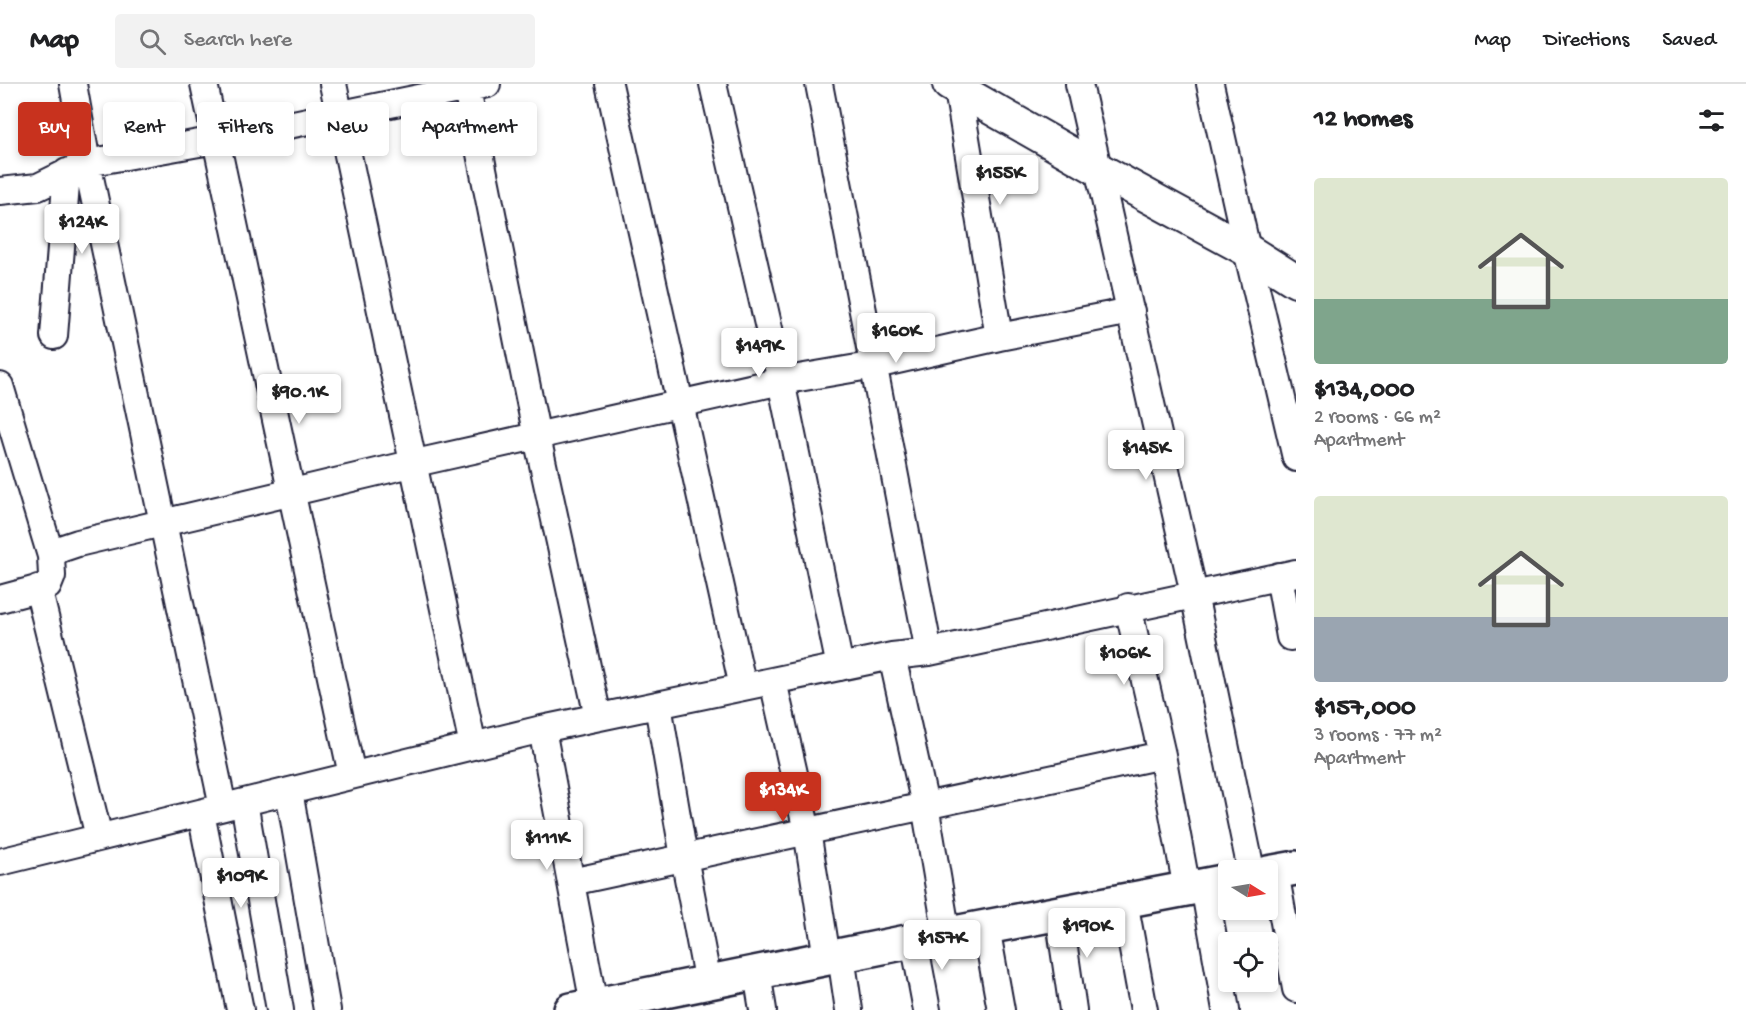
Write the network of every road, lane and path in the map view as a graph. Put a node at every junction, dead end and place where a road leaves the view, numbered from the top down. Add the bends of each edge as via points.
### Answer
1 (73, 84) edge
2 (204, 84) edge
3 (333, 84) edge
4 (609, 84) edge
5 (712, 84) edge
6 (819, 84) edge
7 (1079, 84) edge
8 (1210, 84) edge
9 (473, 85) edge
10 (955, 85) edge
11 (208, 102) edge
12 (336, 102) edge
13 (389, 104) edge
14 (197, 145) edge
15 (219, 156) edge
16 (348, 156) edge
17 (77, 167) junction
18 (1098, 169) junction
19 (0, 191) edge
20 (1247, 250) junction
21 (1296, 281) edge
22 (1131, 311) junction
23 (54, 336) dead end
24 (999, 337) junction
25 (874, 365) junction
26 (781, 381) junction
27 (0, 386) edge
28 (680, 404) junction
29 (537, 437) junction
30 (1296, 458) edge
31 (413, 463) junction
32 (291, 492) junction
33 (164, 523) junction
34 (51, 556) junction
35 (1287, 574) edge
36 (38, 588) junction
37 (1194, 594) junction
38 (0, 599) edge
39 (1128, 607) junction
40 (1296, 636) edge
41 (929, 652) junction
42 (892, 656) junction
43 (840, 667) junction
44 (773, 681) junction
45 (743, 687) junction
46 (658, 705) junction
47 (598, 717) junction
48 (542, 729) junction
49 (473, 746) junction
50 (1161, 755) junction
51 (352, 776) junction
52 (289, 791) junction
53 (925, 805) junction
54 (223, 807) junction
55 (807, 831) junction
56 (99, 837) junction
57 (684, 857) junction
58 (1269, 860) edge
59 (0, 861) edge
60 (571, 882) junction
61 (1207, 885) edge
62 (1278, 900) edge
63 (1124, 901) junction
64 (1059, 914) junction
65 (986, 927) junction
66 (947, 935) junction
67 (914, 941) junction
68 (834, 957) junction
69 (757, 973) junction
70 (708, 982) junction
71 (1296, 989) edge
72 (580, 1008) edge
73 (240, 1010) edge
74 (280, 1010) edge
75 (327, 1010) edge
76 (763, 1010) edge
77 (849, 1010) edge
78 (927, 1010) edge
79 (1001, 1010) edge
80 (1072, 1010) edge
81 (1144, 1010) edge
82 (1226, 1010) edge

1 - 17 street
2 - 11 street
3 - 12 street
4 - 28 street
5 - 26 street
6 - 25 street
7 - 18 street
8 - 20 street
9 - 13 street
9 - 29 street
10 - 18 street
10 - 24 street
14 - 17 street
15 - 32 street
16 - 31 street
17 - 19 street via 38,187
17 - 23 street
17 - 33 street
18 - 20 street
18 - 22 street
20 - 21 street
20 - 30 street
22 - 24 street
22 - 37 street
24 - 25 street
25 - 26 street
25 - 41 street
26 - 28 street
26 - 43 street
27 - 34 street
28 - 29 street
28 - 45 street
29 - 31 street
29 - 47 street
31 - 32 street
31 - 49 street
32 - 33 street
32 - 51 street
33 - 34 street via 78,543
33 - 54 street
34 - 36 street via 48,586
35 - 37 street
35 - 40 street via 1290,637
36 - 38 street
36 - 56 street
37 - 39 street
37 - 58 street
39 - 41 street
39 - 50 street
41 - 42 street
42 - 43 street
42 - 53 street
43 - 44 street
44 - 45 street
44 - 55 street
45 - 46 street
46 - 47 street
46 - 57 street
47 - 48 street
48 - 49 street
48 - 60 street
49 - 51 street
50 - 53 street
50 - 61 street
51 - 52 street
52 - 54 street
52 - 75 street
53 - 55 street
53 - 66 street
54 - 56 street
54 - 73 street
54 - 74 street
55 - 57 street
55 - 68 street
56 - 59 street
57 - 60 street
57 - 70 street
60 - 72 street
61 - 63 main road
61 - 82 street
62 - 71 street
63 - 64 main road
63 - 81 street
64 - 65 main road
64 - 80 street
65 - 66 main road
65 - 79 street
66 - 67 main road
67 - 68 main road
67 - 78 street
68 - 69 main road
68 - 77 street
69 - 70 main road
69 - 76 street
70 - 72 main road

